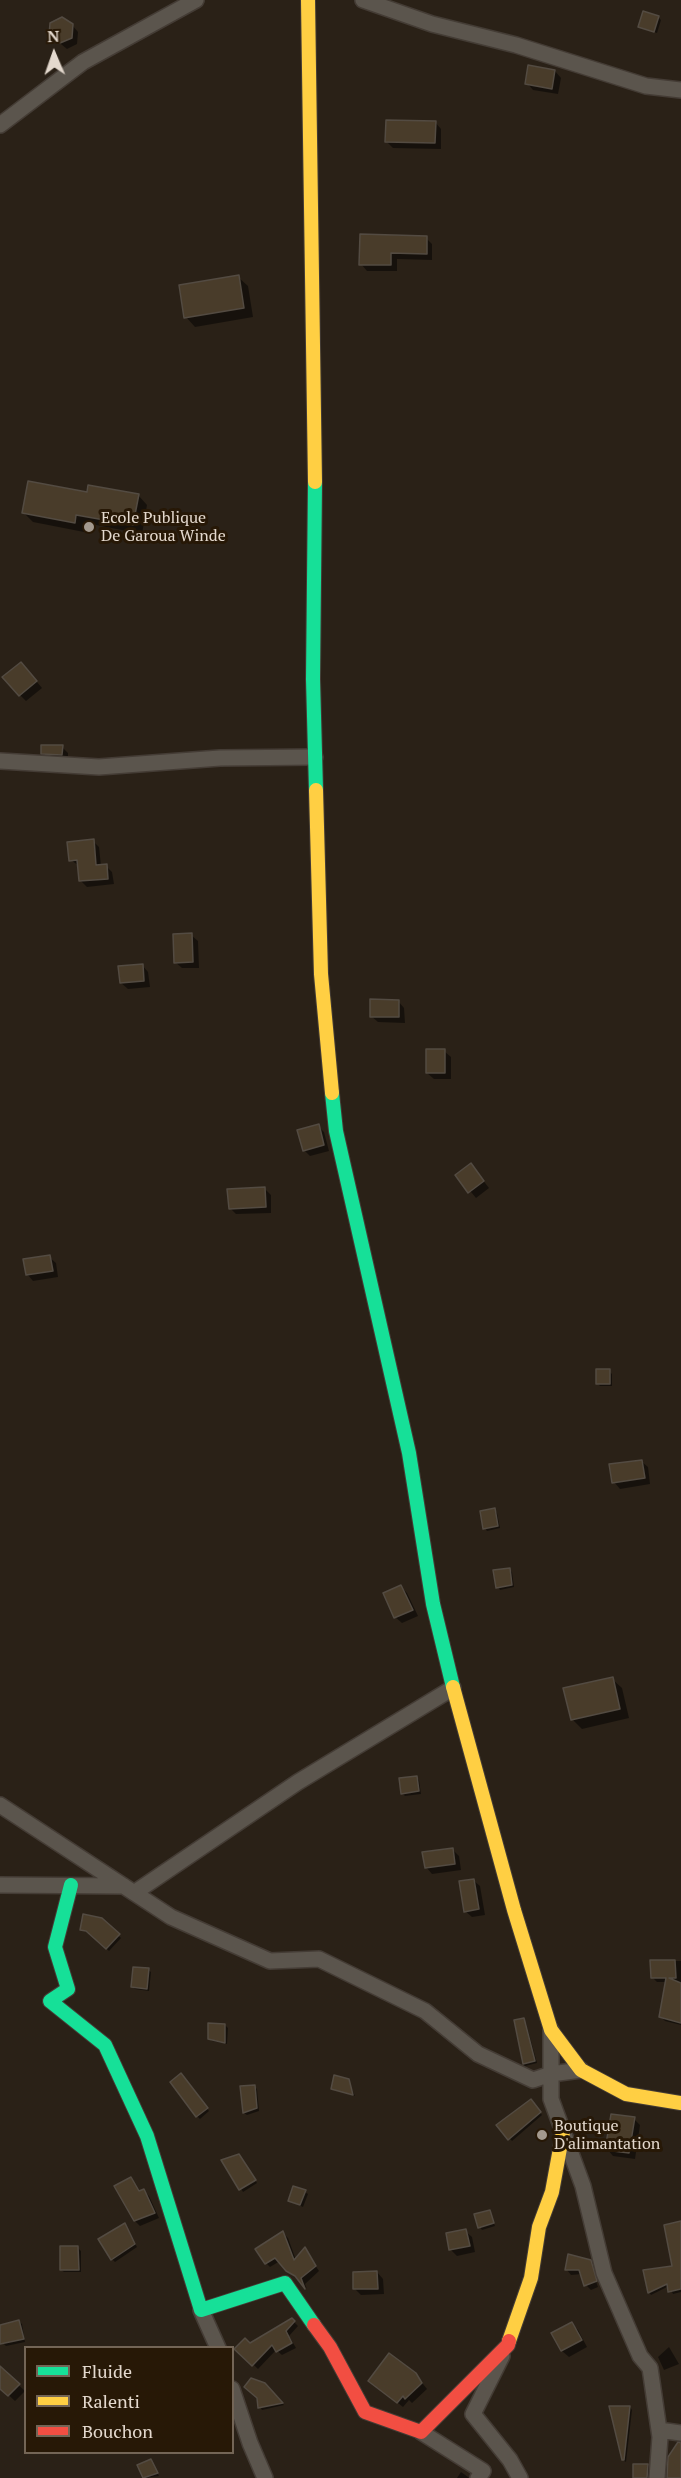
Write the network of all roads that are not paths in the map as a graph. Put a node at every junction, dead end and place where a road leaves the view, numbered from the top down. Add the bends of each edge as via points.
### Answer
1 (196, 0) edge
2 (308, 0) edge
3 (363, 0) edge
4 (681, 90) edge
5 (0, 125) edge
6 (315, 758) junction
7 (0, 761) edge
8 (453, 1688) junction
9 (0, 1805) edge
10 (0, 1885) edge
11 (71, 1885) junction
12 (129, 1890) junction
13 (550, 2030) junction
14 (581, 2070) junction
15 (551, 2074) junction
16 (681, 2103) edge
17 (563, 2132) junction
18 (201, 2310) junction
19 (217, 2346) edge
20 (508, 2346) junction
21 (234, 2395) edge
22 (659, 2430) junction
23 (421, 2432) junction
24 (681, 2433) edge
25 (265, 2478) edge
26 (478, 2478) edge
27 (520, 2478) edge
28 (657, 2478) edge

1 - 5 street via 83,62
2 - 6 street
3 - 4 street via 646,86
6 - 7 street via 220,758 99,767
6 - 8 street via 321,974 336,1131 395,1383 433,1604
8 - 12 street
8 - 13 street
9 - 12 street
10 - 11 street
11 - 12 street
11 - 18 street via 55,1947 68,1989 50,2001 105,2045 147,2136
12 - 15 street via 171,1917 270,1961 320,1959 424,2011 478,2054 533,2080
13 - 14 street
13 - 15 street
14 - 15 street
14 - 16 street via 626,2094
15 - 17 street via 552,2099
17 - 20 street via 552,2192 539,2227 531,2278
17 - 22 street via 583,2186 604,2273 640,2356 650,2368
18 - 19 street
18 - 23 street via 285,2283 330,2347 365,2412
20 - 23 street
20 - 27 street via 474,2414
21 - 25 street
22 - 24 street
22 - 28 street
23 - 26 street via 483,2471

